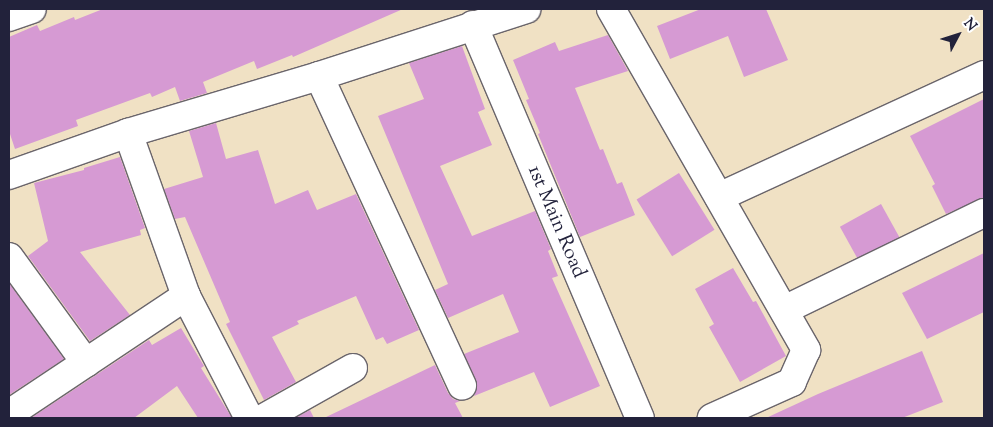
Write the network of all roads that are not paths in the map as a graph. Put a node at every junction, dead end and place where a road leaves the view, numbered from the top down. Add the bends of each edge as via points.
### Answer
1 (32, 9) edge
2 (526, 9) edge
3 (611, 9) edge
4 (9, 17) edge
5 (473, 25) junction
6 (984, 75) edge
7 (319, 76) junction
8 (128, 134) junction
9 (9, 175) edge
10 (719, 198) junction
11 (984, 213) edge
12 (9, 257) edge
13 (186, 296) junction
14 (784, 310) junction
15 (86, 363) junction
16 (353, 368) dead end
17 (462, 386) dead end
18 (9, 414) edge
19 (249, 418) edge
20 (264, 418) edge
21 (640, 418) edge
22 (712, 418) edge

1 - 4 street
2 - 5 street
3 - 10 street
5 - 7 street
5 - 21 street, 1st Main Road
6 - 10 street
7 - 8 street
7 - 17 street
8 - 9 street
8 - 13 street
10 - 14 street
11 - 14 street
12 - 15 street
13 - 15 street
13 - 19 street
14 - 22 street via 806,350 792,382
15 - 18 street
16 - 20 street

